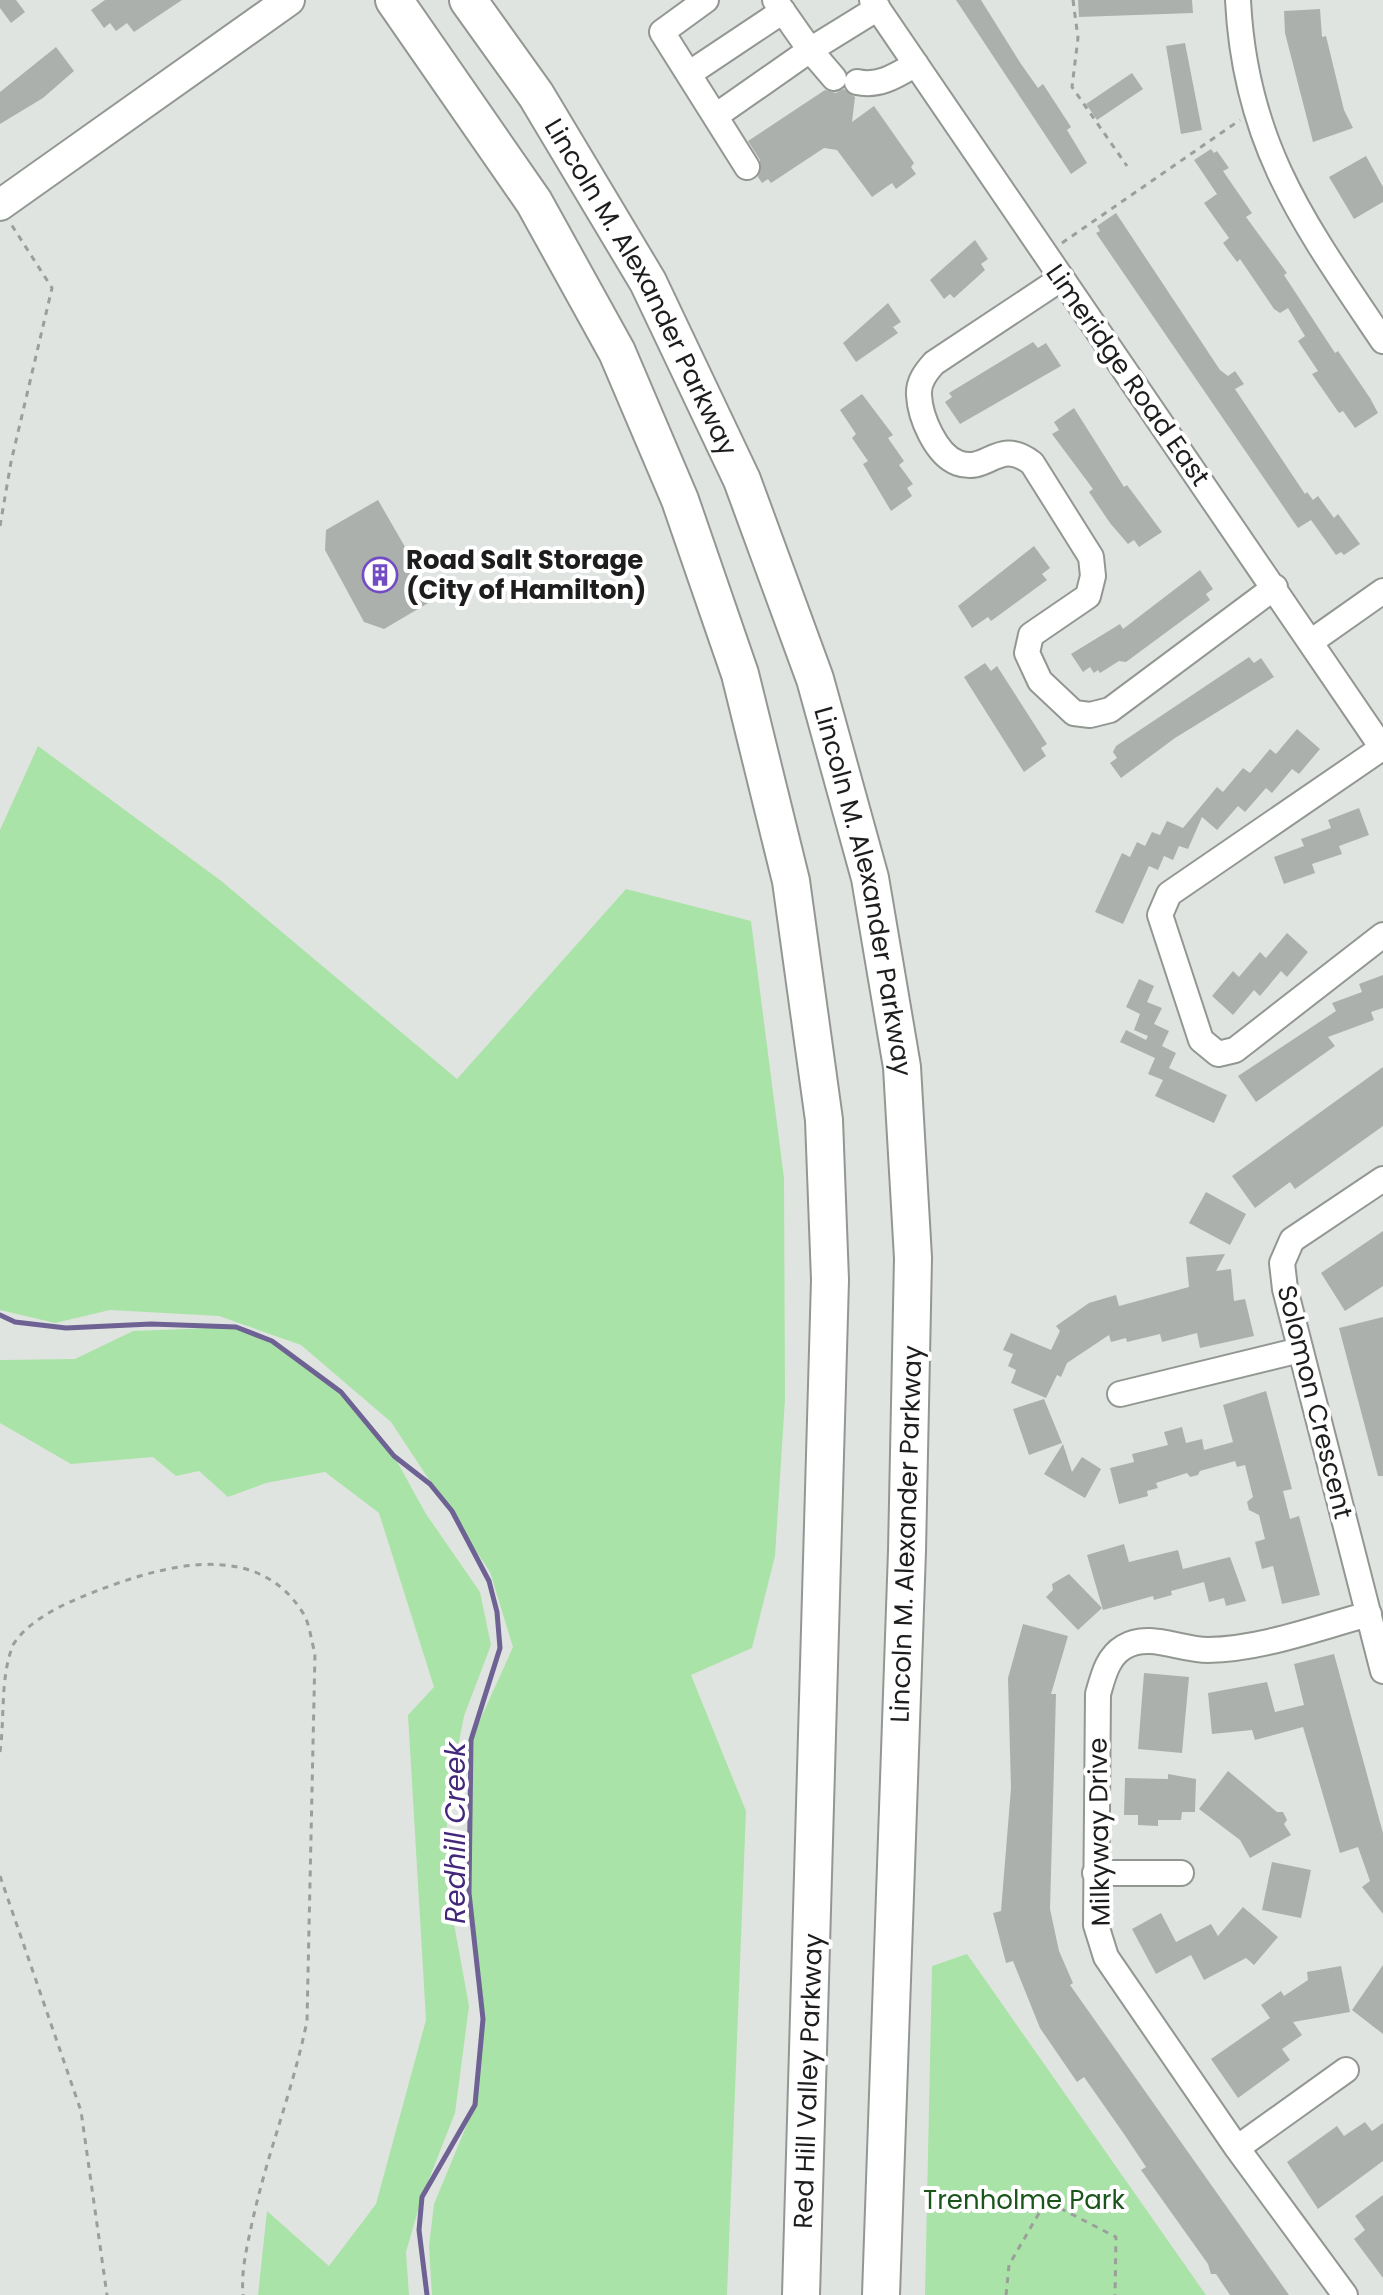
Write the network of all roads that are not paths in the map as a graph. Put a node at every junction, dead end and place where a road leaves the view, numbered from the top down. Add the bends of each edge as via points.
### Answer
1 (289, 0) edge
2 (394, 0) edge
3 (468, 0) edge
4 (706, 0) edge
5 (1238, 0) edge
6 (875, 4) edge
7 (779, 6) edge
8 (810, 50) junction
9 (916, 64) junction
10 (690, 73) junction
11 (717, 115) junction
12 (747, 167) dead end
13 (4, 212) edge
14 (1062, 278) junction
15 (1383, 341) edge
16 (1275, 587) junction
17 (1383, 591) edge
18 (1312, 641) junction
19 (1383, 749) edge
20 (1383, 935) edge
21 (1383, 1179) edge
22 (1300, 1350) junction
23 (1120, 1394) dead end
24 (1369, 1614) junction
25 (1383, 1671) edge
26 (815, 1868) joint
27 (1095, 1873) junction
28 (1181, 1873) dead end
29 (1346, 2070) dead end
30 (1237, 2148) junction
31 (801, 2295) edge
32 (881, 2295) edge
33 (1345, 2295) edge

1 - 13 main road
2 - 26 highway, Lincoln M. Alexander Parkway via 534,202 617,352 680,500 740,674 791,881 824,1120 830,1280
3 - 32 highway, Lincoln M. Alexander Parkway via 536,95 648,282 742,480 815,679 870,878 902,1067 913,1258
4 - 10 street via 662,32
5 - 15 street via 1240,39 1259,127 1299,215
6 - 8 street
6 - 9 street, Limeridge Road East
7 - 8 street
7 - 10 street
8 - 9 street via 846,80 869,85
8 - 11 street
9 - 14 street, Limeridge Road East
10 - 11 street
11 - 12 street
14 - 16 street, Limeridge Road East
14 - 16 street via 934,363 922,378 919,396 934,442 954,461 982,462 1007,451 1032,463 1091,557 1088,596 1031,635 1027,653 1040,681 1074,713 1110,710
16 - 18 street, Limeridge Road East
17 - 18 street
18 - 19 street, Limeridge Road East
19 - 20 street via 1169,894 1160,915 1201,1040 1218,1054 1235,1050
21 - 22 street, Solomon Crescent via 1292,1240 1282,1263
22 - 23 street
22 - 24 street, Solomon Crescent
24 - 25 street, Solomon Crescent
24 - 27 street, Milkyway Drive via 1246,1647 1206,1650 1148,1640 1124,1647 1106,1666 1098,1694
26 - 31 highway, Red Hill Valley Parkway
27 - 28 street
27 - 30 street, Milkyway Drive via 1096,1925 1106,1957
29 - 30 street
30 - 33 street, Milkyway Drive

